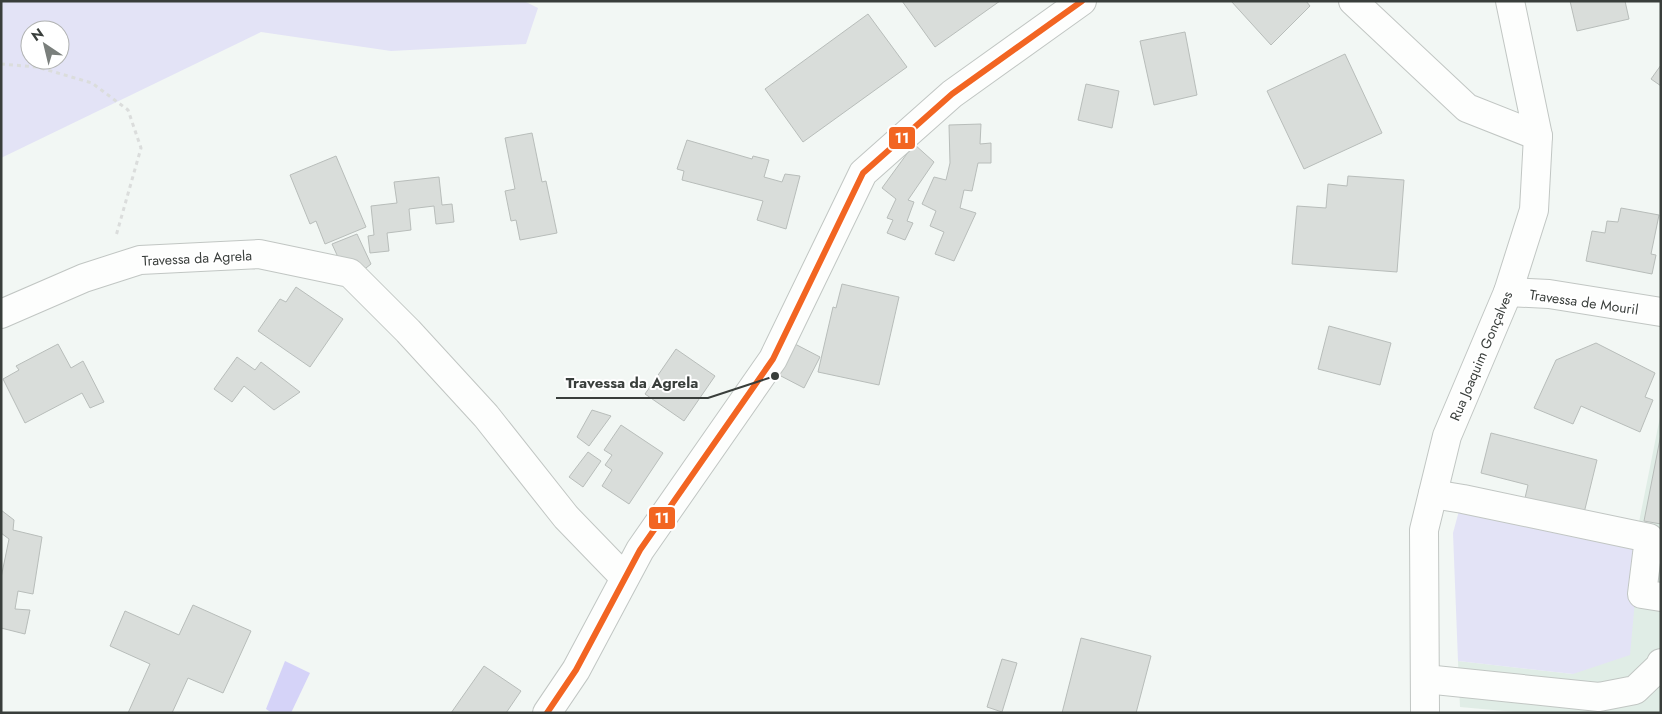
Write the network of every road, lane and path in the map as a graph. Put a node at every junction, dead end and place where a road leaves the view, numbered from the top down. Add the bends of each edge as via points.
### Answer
1 (1082, 1) edge
2 (1353, 1) edge
3 (1510, 1) edge
4 (1, 64) edge
5 (1538, 136) junction
6 (125, 265) junction
7 (1508, 292) junction
8 (1661, 312) edge
9 (1, 314) edge
10 (1433, 494) junction
11 (625, 578) junction
12 (1661, 597) edge
13 (1661, 663) edge
14 (1425, 679) junction
15 (547, 713) edge
16 (1425, 713) edge

1 - 11 street via 952,94 863,173 773,359 640,550
2 - 5 street via 1467,108
3 - 5 street, Rua Joaquim Gonçalves
4 - 6 path via 37,67 92,83 128,110 141,148 116,236
5 - 7 street, Rua Joaquim Gonçalves via 1534,210
6 - 9 street, Travessa da Agrela via 84,278
6 - 11 street, Travessa da Agrela via 140,260 259,254 350,273 486,416 566,517
7 - 8 street, Travessa de Mouril via 1549,294
7 - 10 street, Rua Joaquim Gonçalves via 1447,436
10 - 12 street via 1649,538 1642,594
10 - 14 street, Rua Joaquim Gonçalves via 1424,530
11 - 15 street via 576,670
13 - 14 street via 1635,690 1599,697
14 - 16 street, Rua Joaquim Gonçalves

